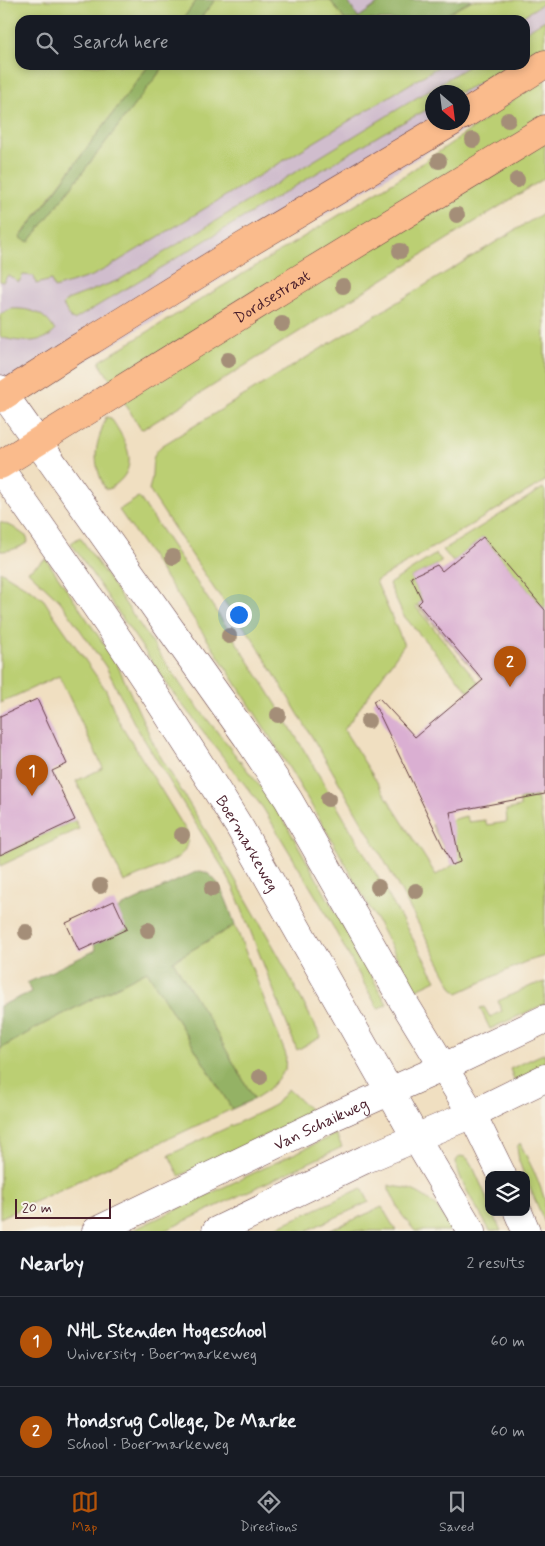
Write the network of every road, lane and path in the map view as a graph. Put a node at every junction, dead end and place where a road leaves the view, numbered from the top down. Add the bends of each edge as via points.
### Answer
1 (545, 64) edge
2 (470, 111) edge
3 (439, 130) edge
4 (545, 130) edge
5 (1, 394) edge
6 (37, 441) junction
7 (0, 465) edge
8 (0, 469) edge
9 (545, 1019) edge
10 (444, 1067) junction
11 (545, 1078) edge
12 (390, 1091) junction
13 (472, 1114) junction
14 (416, 1138) junction
15 (500, 1171) edge
16 (520, 1216) edge
17 (96, 1231) edge
18 (216, 1231) edge
19 (471, 1231) edge
20 (526, 1231) edge

1 - 2 main road
3 - 5 main road
4 - 6 main road, Dordsestraat
5 - 6 street
6 - 7 main road, Dordsestraat
6 - 10 street via 283,791
8 - 12 street, Boermarkeweg via 102,614 221,797
9 - 10 street, Van Schaikweg
10 - 12 street, Van Schaikweg
10 - 13 street
11 - 13 street
12 - 14 street, Boermarkeweg
12 - 17 street, Van Schaikweg
13 - 14 street
13 - 15 street
14 - 18 street
14 - 19 street, Boermarkeweg
16 - 20 street

